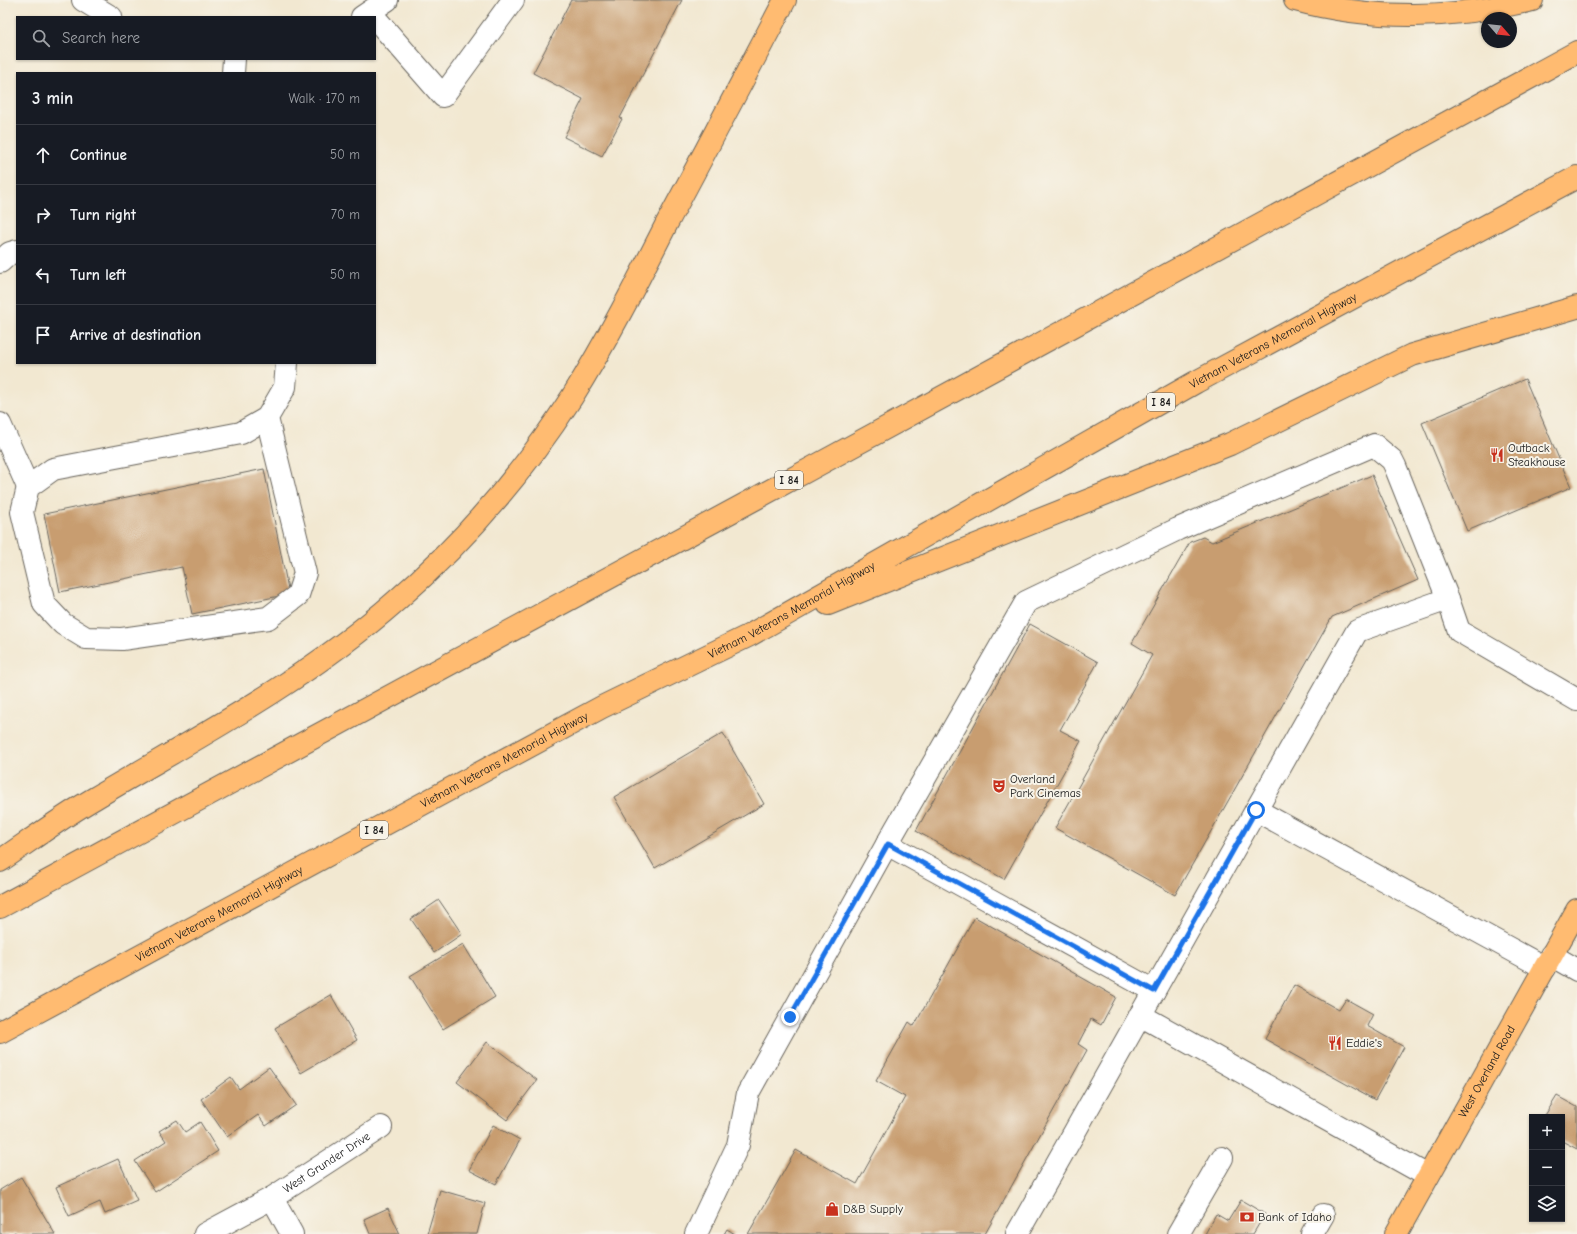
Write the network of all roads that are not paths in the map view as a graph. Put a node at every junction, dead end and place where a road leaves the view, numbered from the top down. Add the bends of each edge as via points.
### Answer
1 (83, 0) edge
2 (514, 0) edge
3 (785, 0) edge
4 (1295, 0) edge
5 (1532, 0) edge
6 (372, 11) edge
7 (109, 16) edge
8 (1577, 52) edge
9 (234, 60) edge
10 (233, 72) edge
11 (1577, 177) edge
12 (16, 251) edge
13 (0, 262) edge
14 (1577, 307) edge
15 (287, 364) edge
16 (267, 418) junction
17 (0, 424) edge
18 (28, 487) junction
19 (1448, 599) junction
20 (750, 634) junction
21 (1577, 700) edge
22 (1256, 810) junction
23 (888, 844) junction
24 (0, 861) edge
25 (0, 907) edge
26 (1577, 910) edge
27 (1548, 961) junction
28 (1577, 970) edge
29 (1154, 991) junction
30 (1140, 1015) junction
31 (0, 1032) edge
32 (381, 1127) dead end
33 (1222, 1158) dead end
34 (1428, 1176) junction
35 (272, 1198) junction
36 (205, 1234) edge
37 (292, 1234) edge
38 (696, 1234) edge
39 (1017, 1234) edge
40 (1178, 1234) edge
41 (1396, 1234) edge

1 - 7 street
2 - 6 street via 442,96
3 - 24 main road via 591,364 556,421 504,490 472,527 396,601 298,676 220,726 91,800
4 - 5 main road via 1343,11 1420,15 1486,9
8 - 25 main road, I 84
9 - 10 street
11 - 20 main road, Vietnam Veterans Memorial Highway / I 84 via 1196,382
12 - 13 street
14 - 20 main road via 1412,355 1230,444
15 - 16 street via 285,386
16 - 18 street via 241,433 53,469
16 - 18 street via 305,573 298,595 268,618 122,639 86,638 63,624 44,604 22,512
17 - 18 street
19 - 21 street via 1459,631
19 - 22 street via 1357,631
19 - 23 street via 1392,460 1374,445 1185,526 1026,602
20 - 31 main road, Vietnam Veterans Memorial Highway / I 84 via 602,707
22 - 27 street
22 - 29 street
23 - 29 street
23 - 38 street via 748,1093 738,1145
26 - 27 main road, West Overland Road
27 - 28 street
27 - 34 main road, West Overland Road
29 - 30 street
30 - 34 street
30 - 39 street
32 - 35 street, West Grunder Drive
33 - 40 street
34 - 41 main road, West Overland Road
35 - 36 street, West Grunder Drive
35 - 37 street

